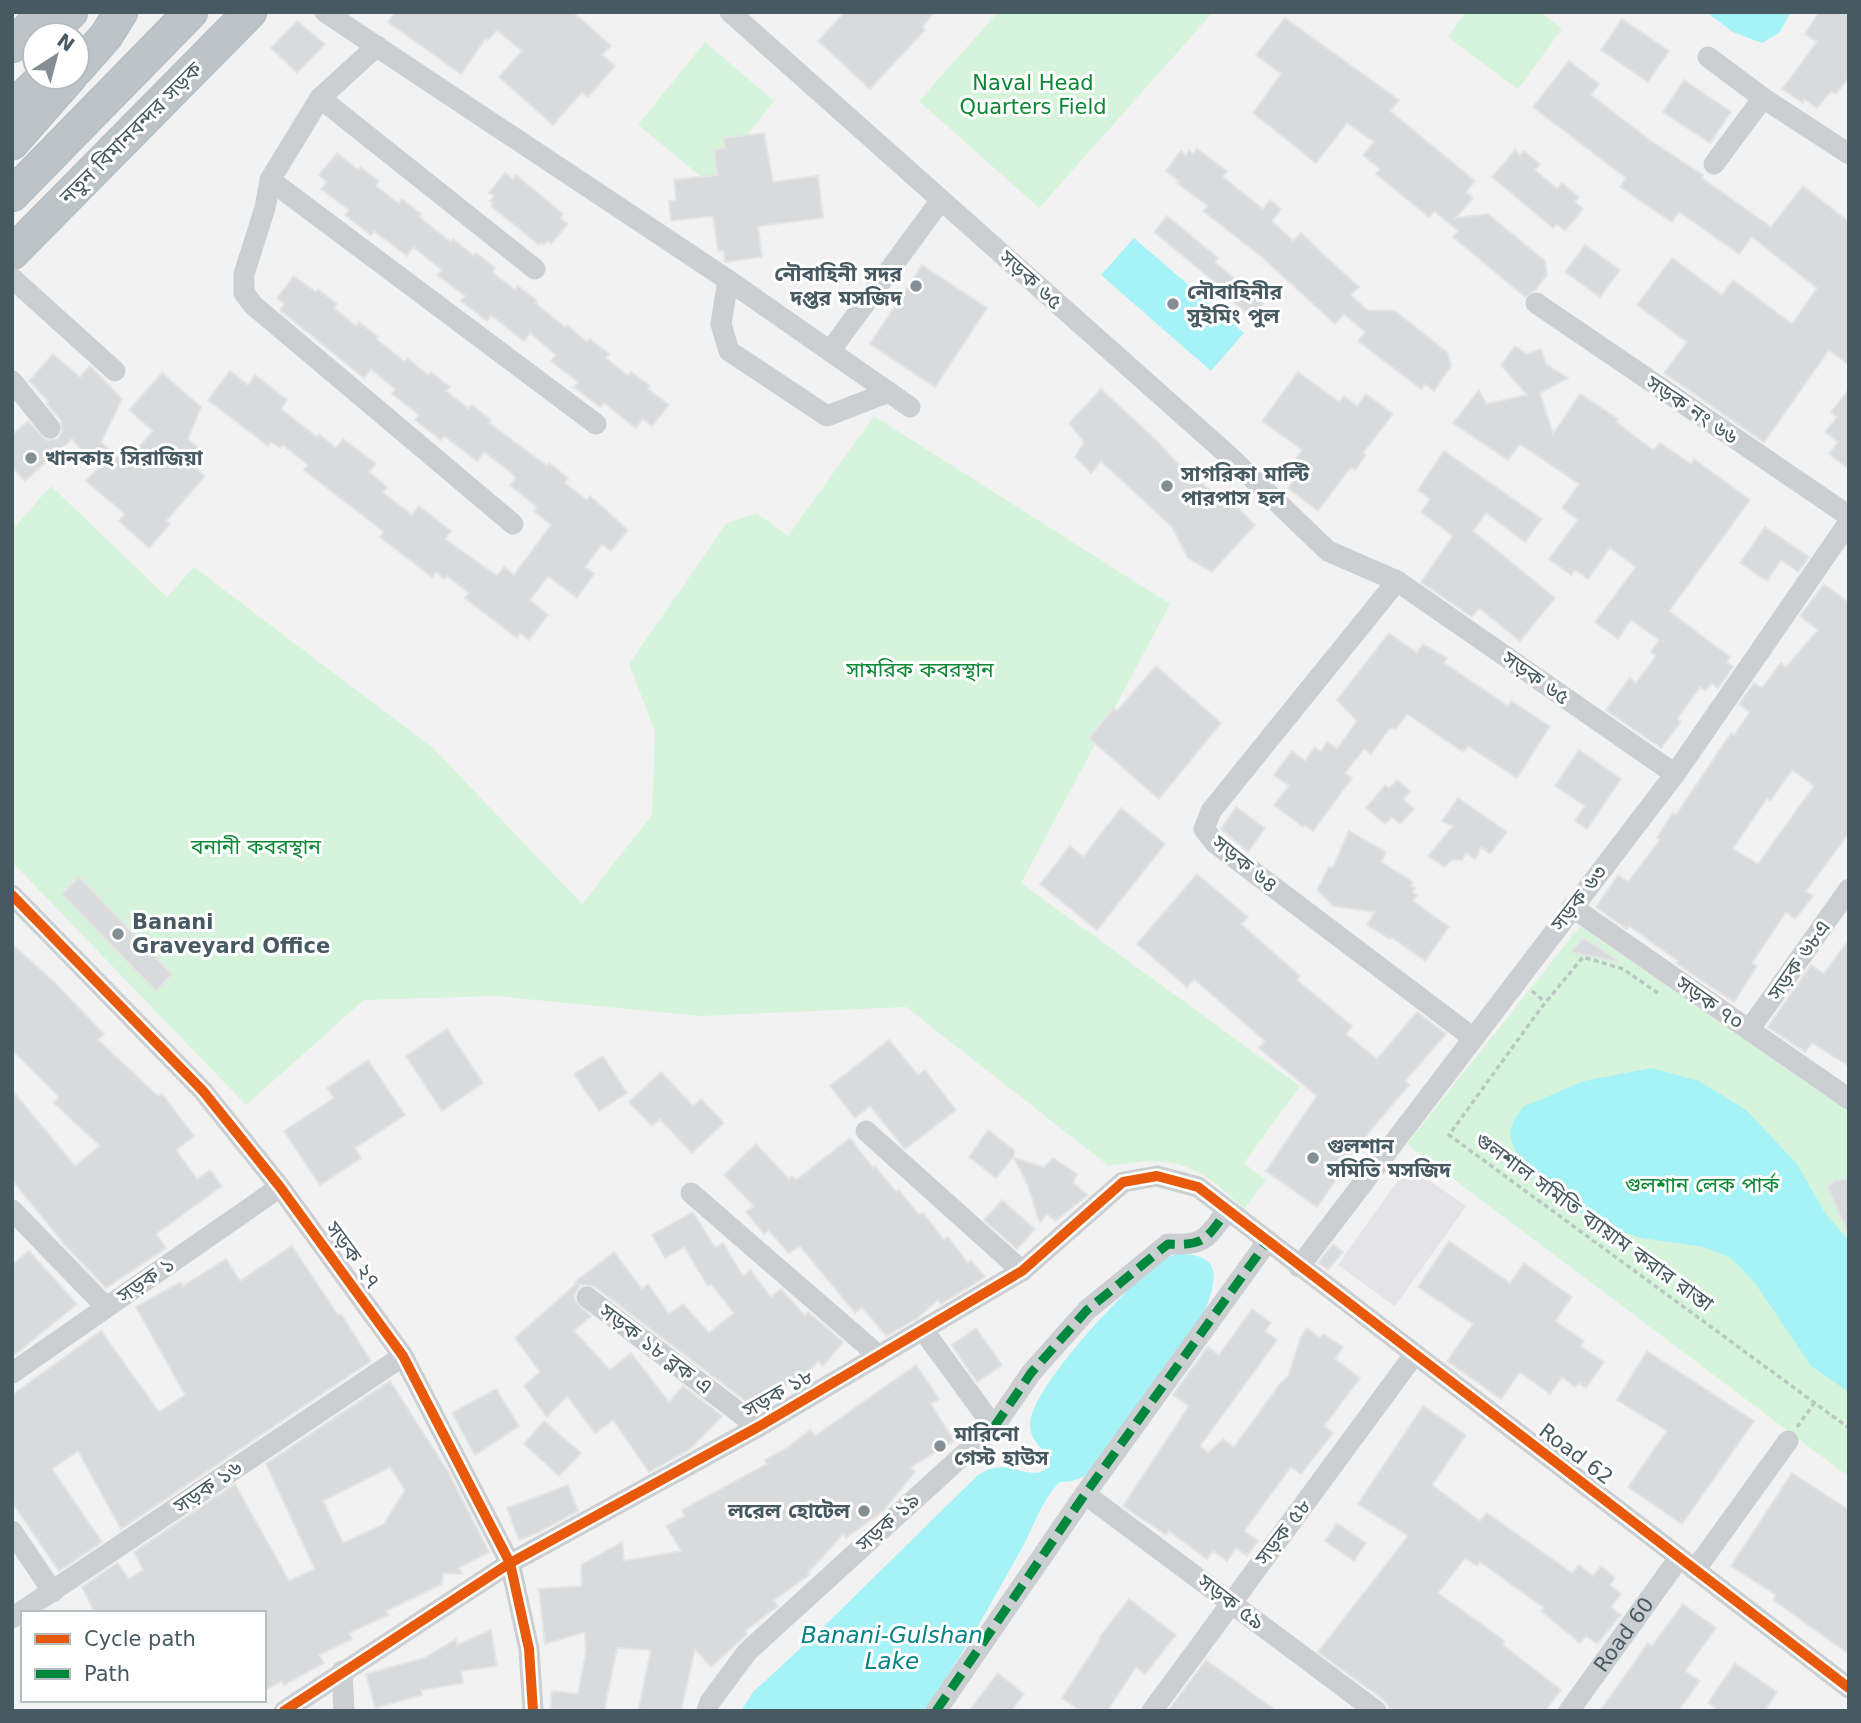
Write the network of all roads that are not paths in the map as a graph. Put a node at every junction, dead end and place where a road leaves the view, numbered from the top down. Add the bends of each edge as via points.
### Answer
1 (45, 12) edge
2 (111, 12) edge
3 (121, 12) edge
4 (191, 12) edge
5 (250, 12) edge
6 (325, 12) edge
7 (730, 12) edge
8 (91, 31) edge
9 (12, 46) edge
10 (377, 46) junction
11 (91, 53) edge
12 (1708, 57) dead end
13 (30, 91) edge
14 (58, 91) edge
15 (320, 98) junction
16 (1763, 98) junction
17 (12, 108) edge
18 (12, 143) edge
19 (1849, 154) edge
20 (1714, 164) dead end
21 (270, 180) junction
22 (12, 195) edge
23 (940, 200) junction
24 (12, 253) edge
25 (535, 269) dead end
26 (12, 278) edge
27 (728, 280) junction
28 (1536, 303) dead end
29 (830, 351) junction
30 (115, 371) dead end
31 (12, 381) edge
32 (889, 392) junction
33 (910, 407) dead end
34 (596, 424) dead end
35 (50, 428) dead end
36 (1849, 516) edge
37 (1849, 522) edge
38 (513, 524) dead end
39 (1397, 581) junction
40 (1675, 774) junction
41 (1849, 890) edge
42 (12, 895) edge
43 (1572, 906) junction
44 (1749, 1030) junction
45 (1472, 1037) junction
46 (1849, 1099) edge
47 (866, 1131) dead end
48 (280, 1187) junction
49 (691, 1193) dead end
50 (1227, 1211) junction
51 (17, 1225) edge
52 (1273, 1247) junction
53 (1299, 1267) junction
54 (1022, 1271) junction
55 (587, 1297) dead end
56 (106, 1307) junction
57 (923, 1330) junction
58 (1414, 1355) junction
59 (403, 1356) junction
60 (879, 1356) junction
61 (12, 1373) edge
62 (758, 1427) junction
63 (994, 1427) junction
64 (1788, 1441) road end
65 (1085, 1494) junction
66 (12, 1531) edge
67 (510, 1563) junction
68 (1687, 1564) junction
69 (53, 1592) junction
70 (1231, 1602) junction
71 (23, 1611) edge
72 (342, 1671) junction
73 (1849, 1688) edge
74 (284, 1711) edge
75 (344, 1711) edge
76 (533, 1711) edge
77 (707, 1711) edge
78 (936, 1711) edge
79 (1152, 1711) edge
80 (1376, 1711) edge
81 (1569, 1711) edge

1 - 9 highway
2 - 8 highway
3 - 11 highway
4 - 22 highway, নতুন বিমানবন্দর সড়ক
5 - 24 highway, নতুন বিমানবন্দর সড়ক
6 - 10 street
7 - 23 street, সড়ক ৬৫
10 - 15 street
10 - 27 street
12 - 16 street
13 - 17 highway
14 - 18 highway
15 - 21 street
15 - 25 street
16 - 19 street
16 - 20 street
21 - 34 street
21 - 38 street via 244,274 244,293
23 - 29 street
23 - 39 street, সড়ক ৬৫ via 1228,455 1328,551
26 - 30 street
27 - 29 street
27 - 32 street via 721,324 729,351 827,416
28 - 36 street, সড়ক নং ৬৬
29 - 32 street
31 - 35 street
32 - 33 street
37 - 40 street, সড়ক ৬৩
39 - 40 street, সড়ক ৬৫
39 - 45 street, সড়ক ৬৪ via 1210,811 1204,829 1215,843
40 - 43 street, সড়ক ৬৩
41 - 44 street, সড়ক ৬৮এ
42 - 48 street, সড়ক ২৭ via 204,1091
43 - 44 street, সড়ক ৭০
43 - 45 street, সড়ক ৬৩
44 - 46 street, সড়ক ৭০
45 - 53 street, সড়ক ৬৩
47 - 54 street
48 - 56 street, সড়ক ১
48 - 59 street, সড়ক ২৭
49 - 60 street
50 - 52 street, সড়ক ১৮
50 - 54 street, সড়ক ১৮ via 1198,1187 1157,1176 1123,1182
50 - 63 street, সড়ক ১৯ via 1208,1237 1196,1244 1168,1244 1087,1310 1031,1373
51 - 56 street
52 - 53 street, Road 62
52 - 65 street
53 - 58 street, Road 62
54 - 57 street, সড়ক ১৮
55 - 62 street, সড়ক ১৮ ব্লক এ
56 - 61 street, সড়ক ১
57 - 60 street, সড়ক ১৮
57 - 63 street
58 - 68 street, Road 62
58 - 70 street, সড়ক ৫৮
59 - 67 street, সড়ক ২৭
59 - 69 street, সড়ক ১৬
60 - 62 street, সড়ক ১৮
62 - 67 street, সড়ক ১৮
63 - 77 street, সড়ক ১৯ via 747,1652
64 - 68 street, Road 60
65 - 70 street, সড়ক ৫৯
65 - 78 street
66 - 69 street
67 - 72 street, সড়ক ১৮
67 - 76 street, সড়ক ২৭ via 529,1649
68 - 73 street, Road 62
68 - 81 street, Road 60
69 - 71 street, সড়ক ১৬
70 - 79 street, সড়ক ৫৮
70 - 80 street, সড়ক ৫৯
72 - 74 street, সড়ক ১৮
72 - 75 street

